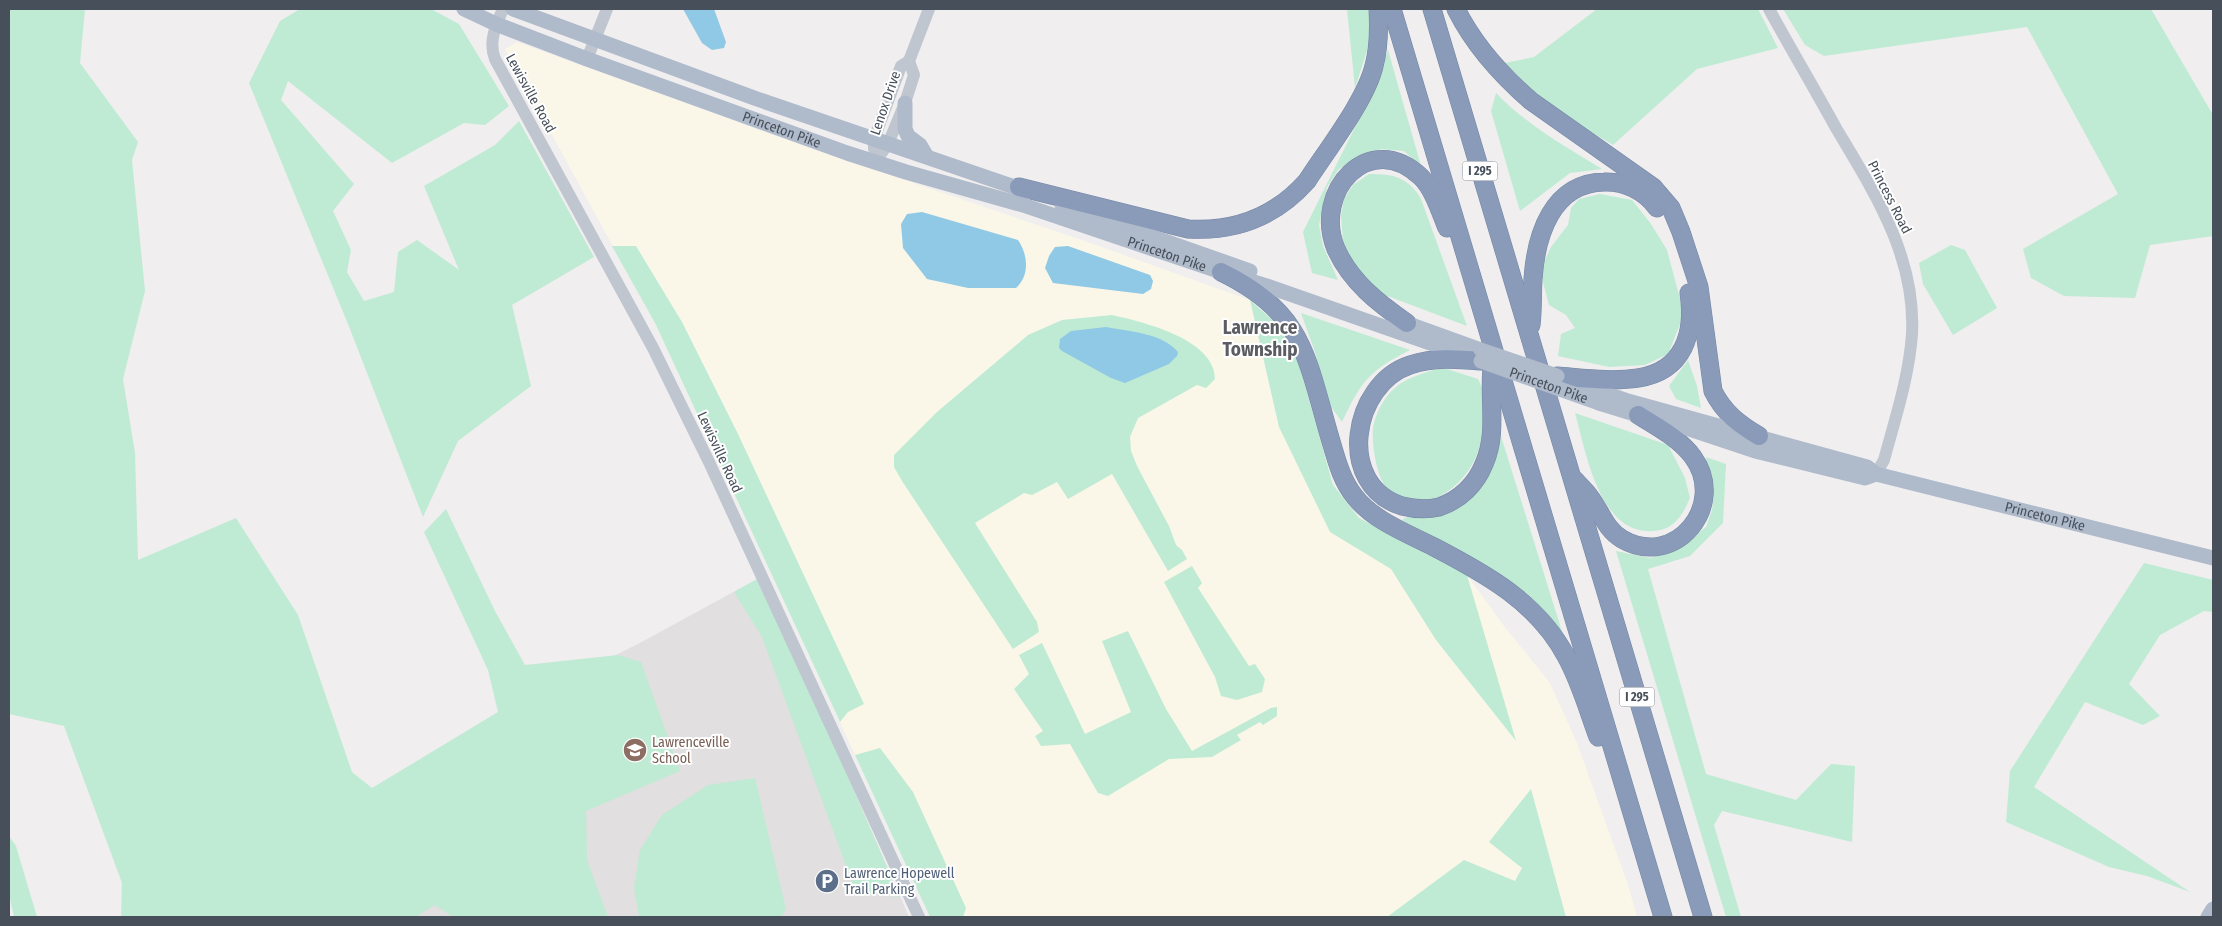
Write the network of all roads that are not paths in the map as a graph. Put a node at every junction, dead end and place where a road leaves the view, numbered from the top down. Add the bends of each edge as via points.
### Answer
1 (464, 9) edge
2 (503, 9) edge
3 (513, 9) edge
4 (607, 9) edge
5 (929, 9) edge
6 (1378, 9) edge
7 (1392, 9) edge
8 (1432, 9) edge
9 (1456, 9) edge
10 (1769, 9) edge
11 (496, 24) junction
12 (595, 40) junction
13 (587, 59) junction
14 (909, 61) junction
15 (904, 103) junction
16 (881, 142) junction
17 (927, 157) junction
18 (875, 162) junction
19 (1019, 187) junction
20 (1468, 264) junction
21 (1221, 272) junction
22 (1407, 323) junction
23 (1529, 332) junction
24 (1437, 346) junction
25 (1488, 355) junction
26 (1557, 376) joint
27 (1602, 392) junction
28 (1638, 415) junction
29 (1759, 436) junction
30 (1876, 474) junction
31 (1572, 477) junction
32 (2213, 558) edge
33 (1618, 767) junction
34 (2213, 909) edge
35 (919, 917) edge
36 (1663, 917) edge
37 (1703, 917) edge
38 (2208, 917) edge

1 - 11 main road, Princeton Pike
2 - 11 street, Lewisville Road
3 - 12 main road, Princeton Pike
4 - 12 street
5 - 14 street, Lenox Drive
6 - 19 highway via 1374,66 1362,96 1307,181 1283,204 1262,217 1222,229 1188,229
7 - 20 highway, I 295
8 - 23 highway, I 295
9 - 29 highway via 1482,50 1531,101 1653,187 1667,202 1700,287 1713,391 1734,420
10 - 30 street, Princess Road via 1883,210 1905,268 1912,309 1910,358 1884,460
11 - 13 main road, Princeton Pike
11 - 35 street, Lewisville Road via 492,43 495,59 653,348
12 - 13 street
12 - 16 main road, Princeton Pike
13 - 18 main road, Princeton Pike
14 - 15 street, Lenox Drive via 914,75
14 - 16 street, Lenox Drive via 901,66
15 - 16 street, Lenox Drive
15 - 17 main road via 905,129
16 - 17 main road, Princeton Pike
16 - 18 street, Lenox Drive
17 - 19 main road, Princeton Pike
18 - 21 main road, Princeton Pike via 1023,205
19 - 22 main road, Princeton Pike via 1344,304
20 - 22 highway via 1454,251 1430,189 1412,170 1379,160 1368,162 1349,173 1337,188 1331,211 1330,223 1336,248 1363,288
20 - 25 highway, I 295
21 - 24 main road, Princeton Pike via 1270,286
21 - 33 highway via 1259,293 1293,328 1306,356 1340,472 1354,496 1377,516 1497,581 1532,610 1566,656 1602,746
22 - 24 main road, Princeton Pike
23 - 27 highway via 1533,277 1540,241 1545,222 1557,203 1576,188 1597,182 1620,183 1641,193 1655,206 1672,237 1688,290 1691,326 1680,353 1668,365 1658,372
23 - 31 highway, I 295
24 - 25 highway
24 - 25 highway via 1385,380 1371,397 1361,424 1358,450 1367,477 1386,498 1409,508 1428,509 1445,505 1465,492 1479,475 1491,434 1493,401
24 - 26 main road, Princeton Pike, bridge
25 - 27 main road, Princeton Pike, bridge
25 - 33 highway, I 295
26 - 27 highway
27 - 28 main road, Princeton Pike
27 - 29 main road, Princeton Pike via 1746,435
28 - 30 main road, Princeton Pike via 1653,417 1754,451 1865,478
28 - 31 highway via 1684,448 1698,466 1704,488 1702,508 1685,534 1674,541 1653,546 1622,539 1607,525 1590,496
29 - 30 main road, Princeton Pike via 1867,467
30 - 32 main road, Princeton Pike
31 - 37 highway, I 295
33 - 36 highway, I 295
34 - 38 main road

